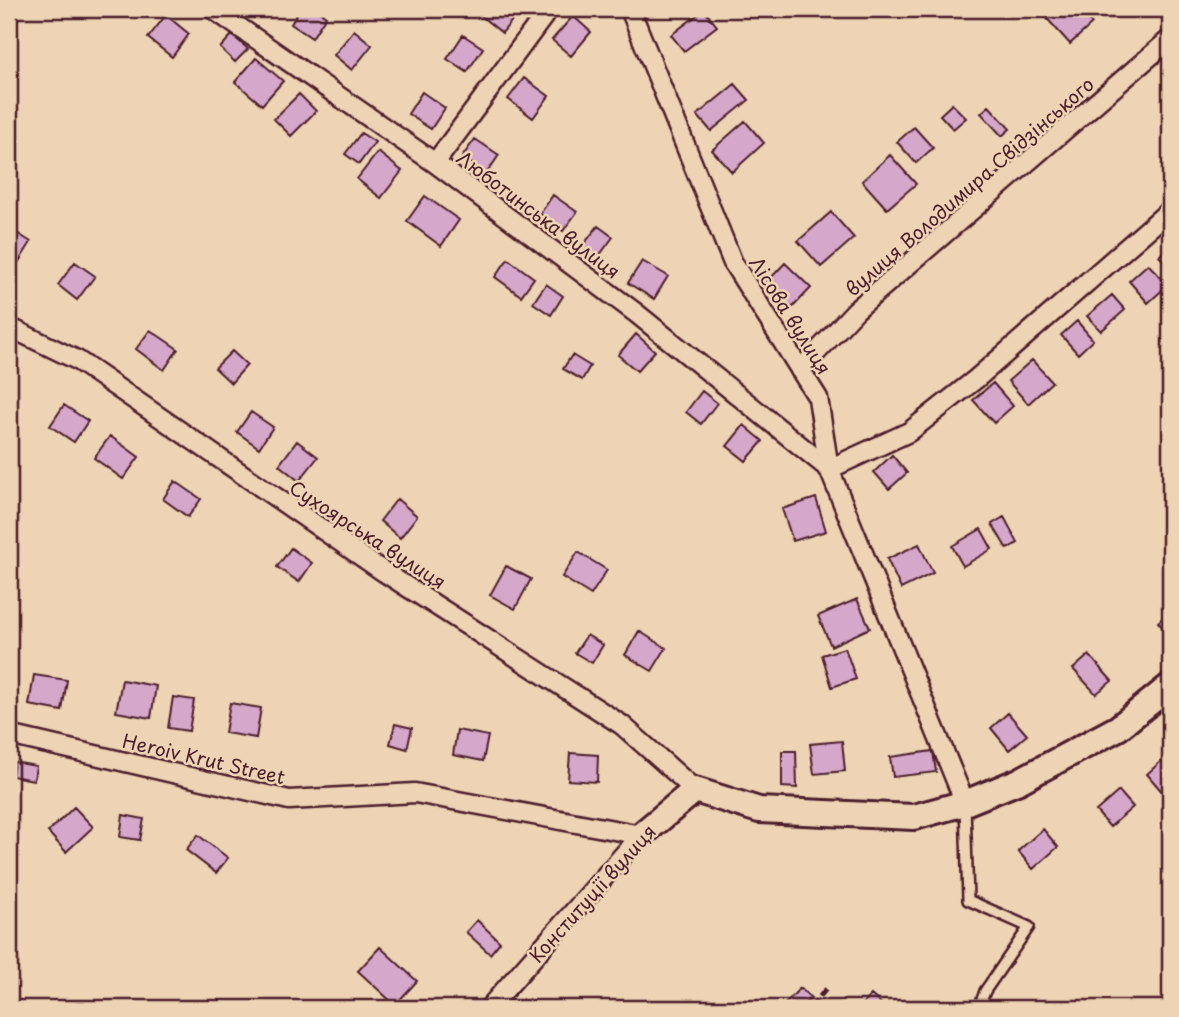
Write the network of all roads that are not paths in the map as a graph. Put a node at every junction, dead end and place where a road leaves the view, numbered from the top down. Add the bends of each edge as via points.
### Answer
1 (212, 9) edge
2 (549, 9) edge
3 (630, 9) edge
4 (1170, 39) edge
5 (435, 163) junction
6 (1170, 210) edge
7 (9, 327) edge
8 (800, 370) junction
9 (829, 469) junction
10 (1170, 686) edge
11 (9, 735) edge
12 (695, 790) junction
13 (965, 803) junction
14 (641, 835) junction
15 (489, 1008) edge
16 (979, 1008) edge

1 - 5 street, Люботинська вулиця
2 - 5 street
3 - 8 street, Лісова вулиця via 733,263
4 - 8 street, вулиця Володимира Свідзінського via 856,310
5 - 9 street, Люботинська вулиця via 636,313
6 - 9 street via 909,432
7 - 12 street, Сухоярська вулиця via 77,360 384,572 622,725
8 - 9 street, Лісова вулиця via 818,398
9 - 13 street, Лісова вулиця
10 - 13 street via 1118,728 1019,781
11 - 14 street, Heroiv Krut Street via 289,800 415,793
12 - 13 street via 759,810 914,817
12 - 14 street, Конституції вулиця
13 - 16 lane via 968,900 1029,927 985,991
14 - 15 street, Конституції вулиця

